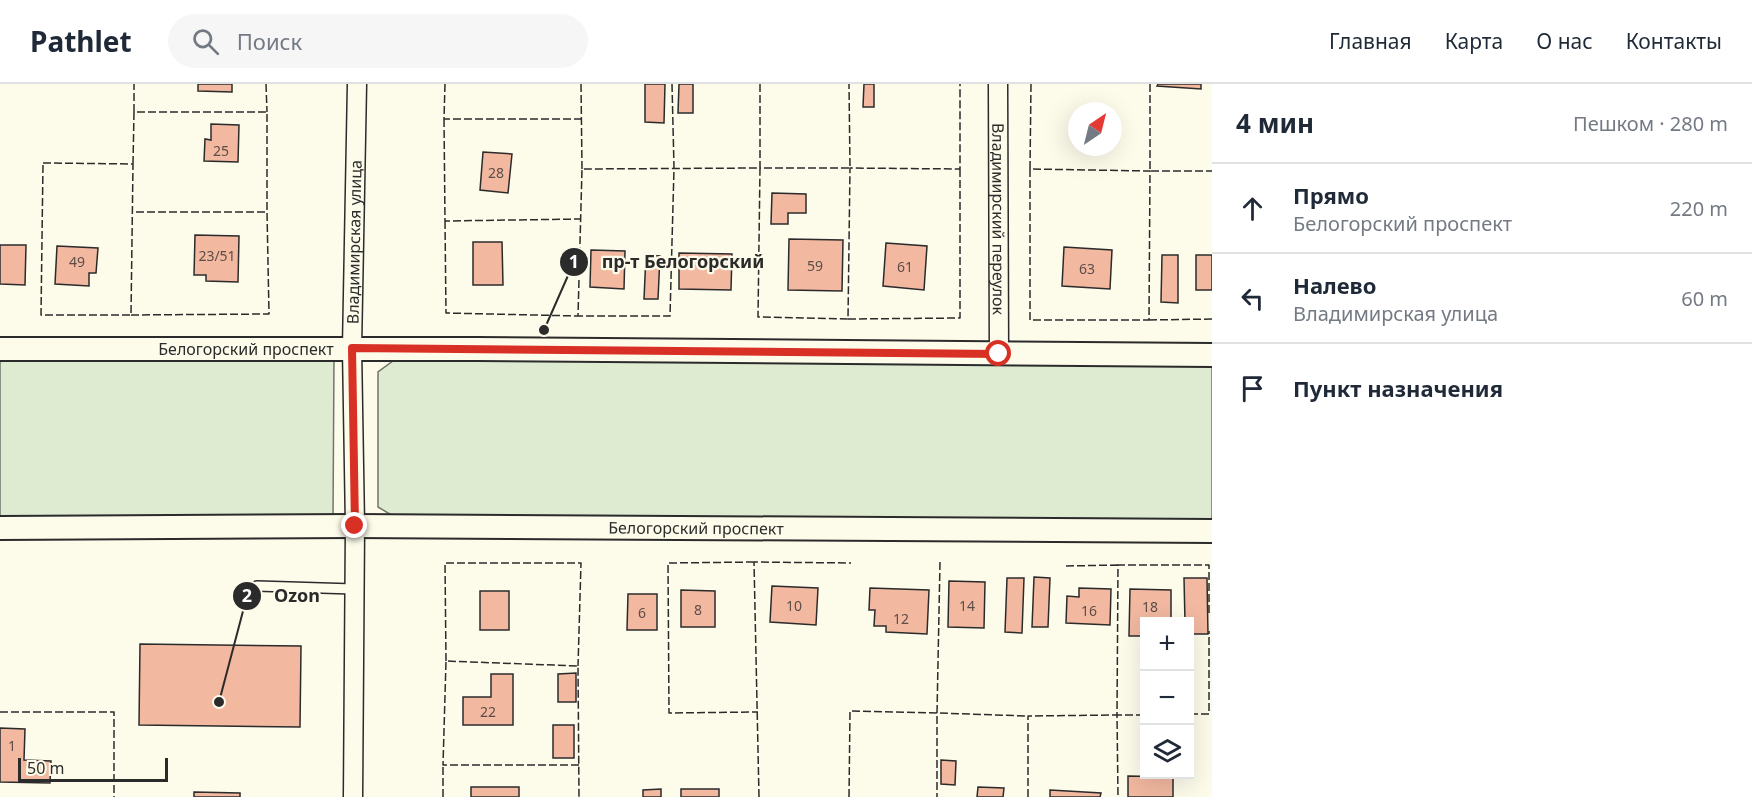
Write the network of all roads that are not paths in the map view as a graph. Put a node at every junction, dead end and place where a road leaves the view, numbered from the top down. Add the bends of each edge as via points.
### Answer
1 (357, 84) edge
2 (998, 84) edge
3 (352, 348) junction
4 (0, 349) edge
5 (999, 354) junction
6 (1212, 355) edge
7 (355, 526) junction
8 (0, 528) edge
9 (1212, 531) edge
10 (257, 586) dead end
11 (354, 589) junction
12 (353, 797) edge

1 - 3 street, Владимирская улица
2 - 5 street, Владимирский переулок
3 - 4 street, Белогорский проспект
3 - 5 street, Белогорский проспект
3 - 7 street, Владимирская улица
5 - 6 street, Белогорский проспект
7 - 8 street, Белогорский проспект
7 - 9 street, Белогорский проспект
7 - 11 street, Владимирская улица
10 - 11 lane
11 - 12 street, Владимирская улица

